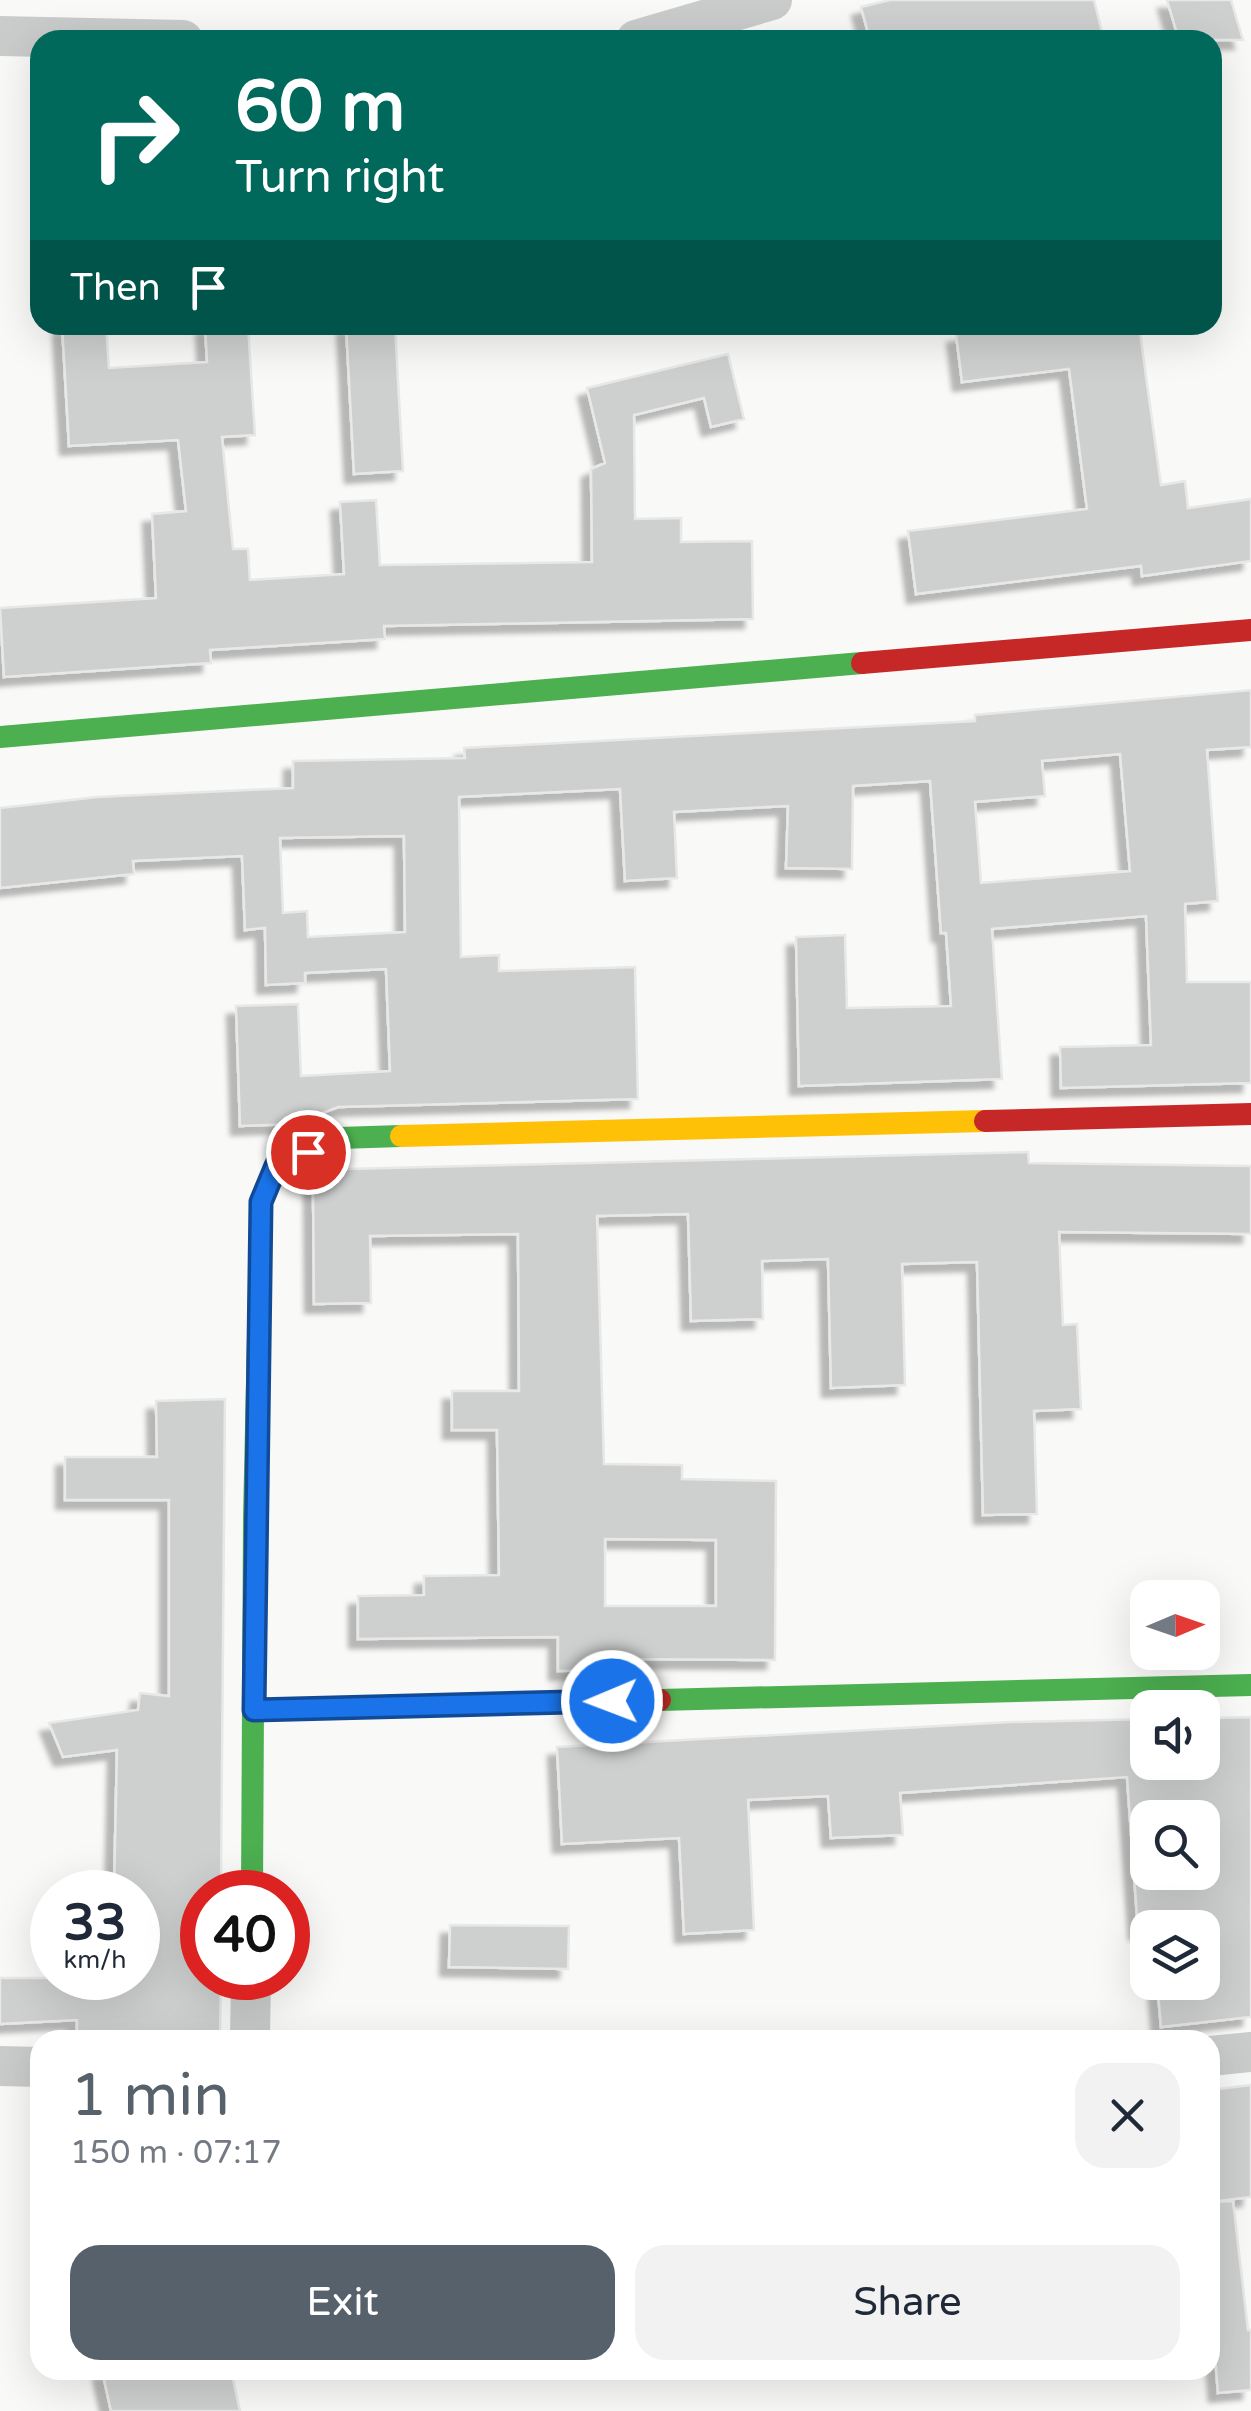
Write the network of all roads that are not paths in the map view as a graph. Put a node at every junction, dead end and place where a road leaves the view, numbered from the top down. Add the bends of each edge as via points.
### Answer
1 (772, 0) edge
2 (670, 30) edge
3 (0, 36) edge
4 (30, 37) edge
5 (1251, 630) edge
6 (0, 736) edge
7 (1251, 1114) edge
8 (1251, 1685) edge
9 (254, 1710) junction
10 (252, 1870) edge
11 (251, 2000) edge
12 (250, 2030) edge
13 (1251, 2052) edge
14 (1220, 2055) edge
15 (0, 2066) edge
16 (30, 2067) edge

1 - 2 street
3 - 4 street
5 - 6 street
7 - 9 street via 339,1138 276,1166 261,1202
8 - 9 street
9 - 10 street
11 - 12 street
13 - 14 street
15 - 16 street

